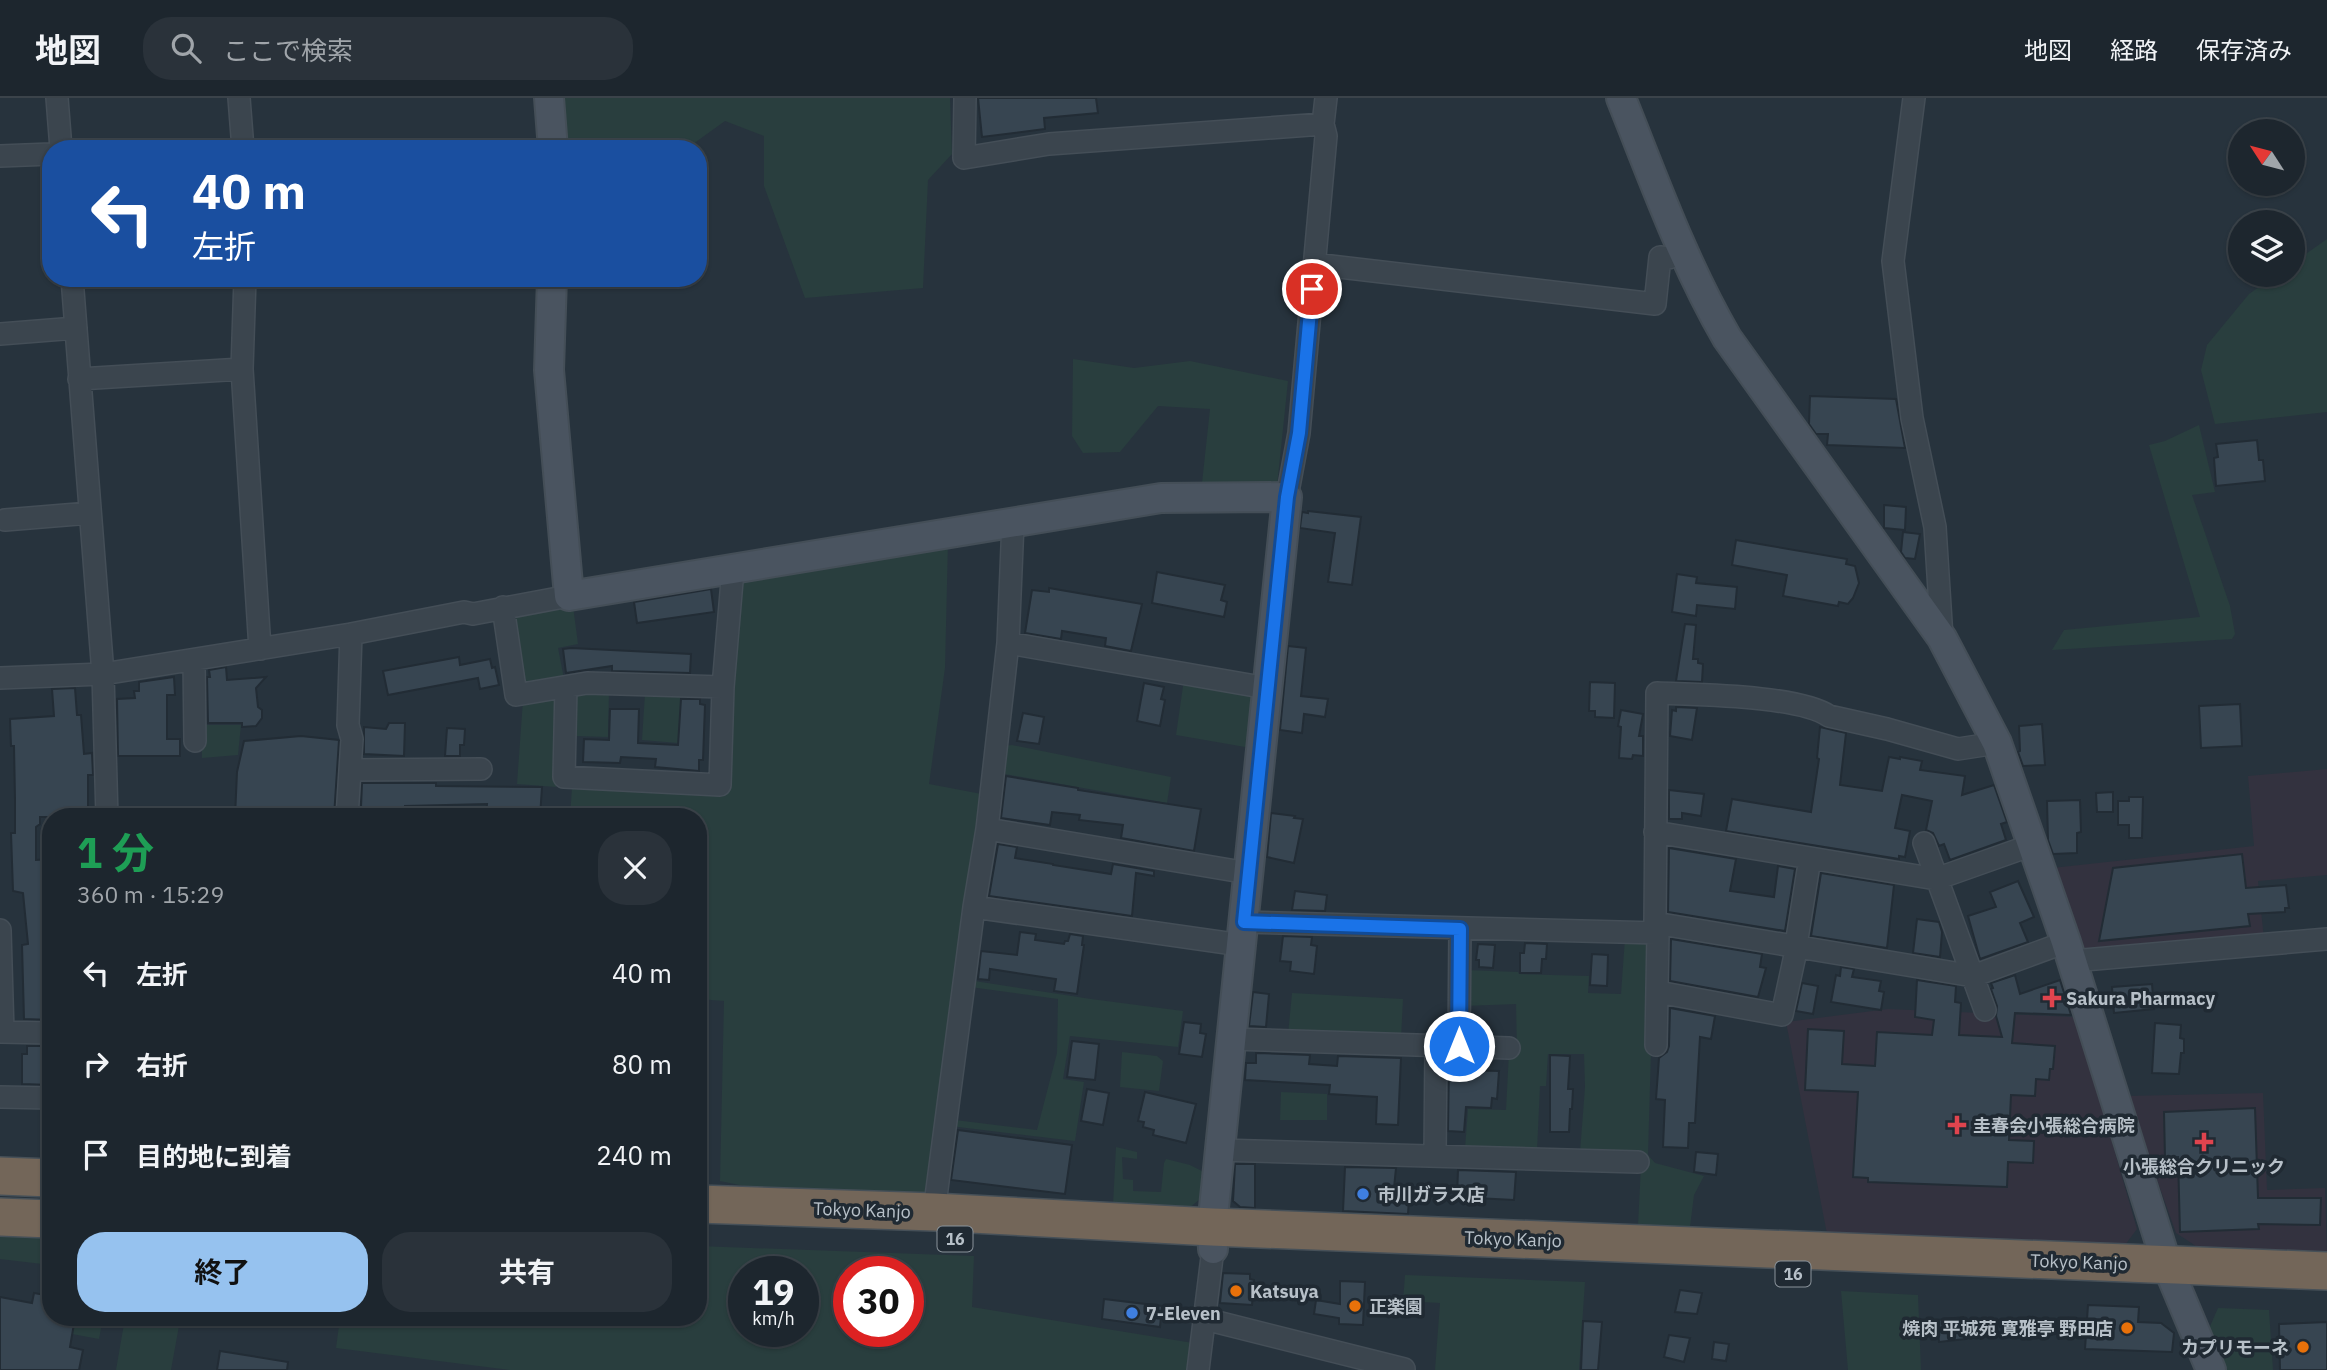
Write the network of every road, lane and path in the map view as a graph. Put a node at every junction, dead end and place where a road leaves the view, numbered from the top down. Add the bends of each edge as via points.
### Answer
1 (57, 98) edge
2 (239, 98) edge
3 (549, 98) edge
4 (965, 98) edge
5 (1326, 98) edge
6 (1621, 98) edge
7 (1914, 98) edge
8 (1323, 124) junction
9 (60, 140) edge
10 (242, 140) edge
11 (552, 140) edge
12 (42, 154) edge
13 (0, 156) edge
14 (1681, 249) junction
15 (1314, 264) junction
16 (73, 287) edge
17 (245, 287) edge
18 (552, 287) edge
19 (76, 328) junction
20 (0, 334) edge
21 (242, 369) junction
22 (79, 379) junction
23 (1287, 497) junction
24 (90, 513) junction
25 (5, 520) dead end
26 (1013, 522) junction
27 (733, 569) junction
28 (569, 596) junction
29 (503, 607) junction
30 (351, 634) junction
31 (1942, 638) junction
32 (1008, 643) junction
33 (260, 649) junction
34 (194, 660) junction
35 (103, 674) junction
36 (0, 678) edge
37 (566, 687) junction
38 (723, 687) junction
39 (1267, 688) junction
40 (195, 741) dead end
41 (1997, 744) junction
42 (481, 769) dead end
43 (351, 770) junction
44 (107, 808) edge
45 (348, 808) edge
46 (987, 829) junction
47 (1655, 832) junction
48 (1924, 843) dead end
49 (2032, 845) junction
50 (1810, 858) junction
51 (1248, 873) junction
52 (1937, 879) junction
53 (974, 907) junction
54 (1656, 928) junction
55 (1460, 929) junction
56 (0, 930) edge
57 (1242, 934) junction
58 (2327, 939) edge
59 (1796, 945) junction
60 (2069, 952) junction
61 (1973, 976) junction
62 (1658, 992) junction
63 (1985, 1010) dead end
64 (2, 1032) edge
65 (42, 1033) edge
66 (1230, 1039) junction
67 (1656, 1045) dead end
68 (1436, 1046) junction
69 (1459, 1046) junction
70 (1509, 1048) dead end
71 (0, 1097) edge
72 (42, 1098) edge
73 (1219, 1150) junction
74 (1435, 1156) junction
75 (0, 1159) edge
76 (42, 1161) edge
77 (1638, 1162) dead end
78 (0, 1176) edge
79 (42, 1178) edge
80 (707, 1198) edge
81 (0, 1201) edge
82 (42, 1203) edge
83 (707, 1204) edge
84 (761, 1207) junction
85 (934, 1212) junction
86 (0, 1217) edge
87 (42, 1219) edge
88 (707, 1228) edge
89 (1212, 1238) junction
90 (2327, 1272) edge
91 (2171, 1276) junction
92 (2327, 1294) edge
93 (1205, 1319) junction
94 (1405, 1369) edge
95 (1198, 1370) edge
96 (2211, 1370) edge

1 - 9 street
2 - 10 street
3 - 11 street
4 - 8 street via 964,158 1049,144
5 - 8 street
6 - 14 street
7 - 31 street via 1893,261 1912,418 1935,527
8 - 15 street via 1326,136
12 - 13 street
14 - 15 street via 1669,258 1660,257 1655,304
14 - 31 street via 1727,338
15 - 23 street via 1299,433
16 - 19 street
17 - 21 street
18 - 28 street via 549,370
19 - 20 street
19 - 22 street
21 - 22 street
21 - 33 street
22 - 24 street
23 - 26 street via 1161,498
23 - 39 street
24 - 25 street
24 - 35 street
26 - 27 street
26 - 32 street
27 - 28 street
27 - 38 street
28 - 29 street
29 - 30 street
29 - 37 street via 516,695
30 - 33 street
30 - 43 street
31 - 41 street
32 - 39 street
32 - 46 street
33 - 34 street
34 - 35 street
34 - 40 street
35 - 36 street
35 - 44 street
37 - 38 street via 587,683
37 - 38 street via 564,777 720,785
39 - 51 street
41 - 47 street via 1958,749 1829,716 1821,710 1768,700 1657,692
41 - 49 street
42 - 43 street
43 - 45 street
46 - 51 street
46 - 53 street
47 - 50 street
47 - 54 street
48 - 52 street
49 - 52 street
49 - 60 street
50 - 52 street
50 - 59 street
51 - 57 street
52 - 61 street
53 - 57 street
53 - 85 street
54 - 55 street
54 - 59 street
54 - 62 street
55 - 57 street
55 - 69 street
56 - 64 street
57 - 66 street
58 - 60 street
59 - 61 street
59 - 62 street via 1782,1016
60 - 61 street
60 - 91 street
61 - 63 street
62 - 67 street
64 - 65 street
66 - 68 street
66 - 73 street
68 - 69 street
68 - 74 street
69 - 70 street
71 - 72 street
73 - 74 street
73 - 89 street
74 - 77 street
75 - 76 highway
78 - 79 highway
80 - 84 highway, 16
81 - 82 highway
83 - 84 highway, Tokyo Kanjo / 16
84 - 85 highway, Tokyo Kanjo / 16
85 - 89 highway, Tokyo Kanjo / 16
86 - 87 highway
88 - 89 highway, Tokyo Kanjo / 16
89 - 91 highway, Tokyo Kanjo / 16
89 - 93 street
90 - 91 highway, Tokyo Kanjo / 16
91 - 92 highway, Tokyo Kanjo / 16
91 - 96 street
93 - 94 street
93 - 95 street

